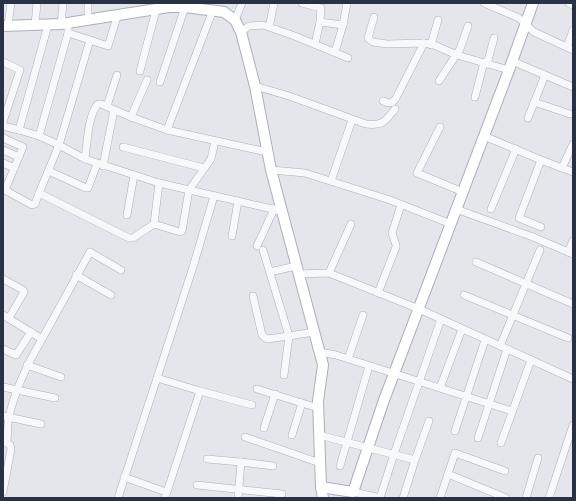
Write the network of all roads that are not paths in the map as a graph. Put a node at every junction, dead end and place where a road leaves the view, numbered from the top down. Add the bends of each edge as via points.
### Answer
1 (12, 3) edge
2 (37, 3) edge
3 (63, 3) edge
4 (88, 3) edge
5 (242, 3) edge
6 (274, 3) edge
7 (302, 3) edge
8 (347, 3) edge
9 (484, 3) edge
10 (533, 3) edge
11 (570, 3) edge
12 (573, 4) edge
13 (169, 5) edge
14 (321, 5) edge
15 (185, 7) junction
16 (156, 10) junction
17 (212, 10) junction
18 (118, 14) junction
19 (374, 17) dead end
20 (88, 19) junction
21 (235, 20) junction
22 (438, 20) dead end
23 (320, 22) junction
24 (64, 23) junction
25 (270, 23) dead end
26 (525, 23) junction
27 (6, 25) edge
28 (35, 25) junction
29 (48, 25) junction
30 (343, 25) junction
31 (468, 26) dead end
32 (573, 30) edge
33 (241, 32) junction
34 (68, 34) junction
35 (494, 38) dead end
36 (90, 40) junction
37 (315, 44) junction
38 (428, 44) junction
39 (570, 48) edge
40 (335, 52) junction
41 (457, 55) junction
42 (348, 58) dead end
43 (3, 62) edge
44 (485, 63) junction
45 (510, 66) junction
46 (140, 71) dead end
47 (117, 75) dead end
48 (545, 75) junction
49 (147, 80) dead end
50 (440, 81) dead end
51 (160, 82) dead end
52 (255, 86) junction
53 (573, 87) edge
54 (475, 97) dead end
55 (383, 101) dead end
56 (534, 102) junction
57 (107, 106) junction
58 (395, 109) dead end
59 (114, 110) junction
60 (570, 114) dead end
61 (132, 117) junction
62 (528, 118) dead end
63 (352, 120) junction
64 (3, 122) edge
65 (3, 126) edge
66 (440, 127) dead end
67 (19, 130) junction
68 (167, 130) junction
69 (39, 136) junction
70 (484, 136) junction
71 (3, 138) edge
72 (215, 141) junction
73 (573, 144) edge
74 (59, 145) junction
75 (123, 147) dead end
76 (516, 149) junction
77 (3, 150) edge
78 (267, 152) junction
79 (19, 157) junction
80 (85, 159) junction
81 (541, 160) junction
82 (3, 163) edge
83 (100, 165) junction
84 (14, 168) junction
85 (204, 168) junction
86 (562, 168) junction
87 (271, 170) junction
88 (49, 171) junction
89 (573, 172) edge
90 (134, 175) junction
91 (331, 181) junction
92 (158, 183) junction
93 (4, 190) edge
94 (189, 190) junction
95 (463, 192) junction
96 (39, 193) junction
97 (214, 196) junction
98 (238, 201) junction
99 (401, 205) junction
100 (456, 209) junction
101 (491, 209) dead end
102 (277, 210) junction
103 (127, 215) dead end
104 (154, 224) junction
105 (351, 224) dead end
106 (451, 224) junction
107 (541, 227) dead end
108 (232, 236) dead end
109 (573, 241) edge
110 (540, 250) dead end
111 (570, 253) edge
112 (476, 262) dead end
113 (121, 270) dead end
114 (297, 270) junction
115 (270, 272) junction
116 (329, 273) junction
117 (76, 275) junction
118 (3, 279) edge
119 (526, 284) junction
120 (378, 293) junction
121 (111, 295) dead end
122 (464, 295) dead end
123 (253, 296) dead end
124 (573, 304) edge
125 (419, 309) junction
126 (363, 315) dead end
127 (513, 315) junction
128 (6, 317) edge
129 (441, 319) junction
130 (462, 329) junction
131 (31, 332) junction
132 (314, 332) junction
133 (289, 336) junction
134 (568, 338) dead end
135 (42, 339) junction
136 (485, 340) junction
137 (504, 348) junction
138 (3, 349) edge
139 (319, 352) junction
140 (348, 359) junction
141 (531, 360) junction
142 (27, 365) junction
143 (369, 366) junction
144 (394, 374) junction
145 (284, 375) dead end
146 (61, 377) dead end
147 (157, 378) junction
148 (573, 379) edge
149 (419, 382) junction
150 (3, 387) edge
151 (440, 388) junction
152 (257, 389) dead end
153 (17, 390) junction
154 (200, 391) junction
155 (275, 394) junction
156 (466, 396) junction
157 (55, 398) dead end
158 (302, 403) junction
159 (488, 404) junction
160 (252, 405) dead end
161 (318, 408) junction
162 (512, 411) junction
163 (6, 417) edge
164 (429, 421) dead end
165 (41, 424) dead end
166 (573, 425) edge
167 (264, 428) dead end
168 (455, 431) dead end
169 (292, 435) dead end
170 (319, 435) junction
171 (245, 437) dead end
172 (478, 438) dead end
173 (5, 441) edge
174 (347, 442) junction
175 (501, 443) dead end
176 (368, 447) junction
177 (394, 454) junction
178 (538, 458) dead end
179 (207, 459) dead end
180 (415, 460) junction
181 (241, 462) junction
182 (320, 463) junction
183 (274, 466) dead end
184 (340, 466) dead end
185 (5, 470) edge
186 (505, 471) dead end
187 (448, 474) junction
188 (124, 477) junction
189 (198, 485) dead end
190 (321, 487) junction
191 (239, 489) junction
192 (3, 492) edge
193 (353, 492) junction
194 (282, 494) dead end
195 (165, 495) edge
196 (118, 498) edge
197 (238, 498) edge
198 (323, 498) edge
199 (380, 498) edge
200 (403, 498) edge
201 (441, 498) edge
202 (506, 498) edge
203 (526, 498) edge
204 (550, 498) edge

1 - 27 street
2 - 28 street
3 - 24 street
4 - 20 street
5 - 21 street
6 - 25 street
7 - 14 street
8 - 30 street
9 - 26 street via 510,13
10 - 26 street
11 - 12 street
13 - 15 street
13 - 16 street
14 - 23 street
15 - 17 street
15 - 51 street
16 - 18 street
16 - 46 street
17 - 21 street via 224,12
17 - 68 street
18 - 20 street
18 - 36 street via 108,46
19 - 38 street via 368,38 373,42
20 - 24 street
21 - 33 street
22 - 38 street
23 - 30 street
23 - 37 street
24 - 29 street
24 - 34 street
26 - 39 street via 534,32
26 - 45 street
27 - 28 street
28 - 29 street
29 - 67 street
30 - 40 street
31 - 41 street
32 - 39 street
33 - 37 street via 249,26 263,25
33 - 52 street
34 - 36 street
34 - 69 street
35 - 44 street
36 - 74 street
37 - 40 street
38 - 41 street
38 - 55 street via 393,103
40 - 42 street
41 - 44 street
41 - 50 street
43 - 64 street via 20,70
44 - 45 street
44 - 54 street
45 - 48 street
45 - 70 street
47 - 57 street
48 - 53 street
48 - 56 street
49 - 61 street
52 - 63 street
52 - 78 street
56 - 60 street
56 - 62 street
57 - 59 street
57 - 80 street via 96,106
58 - 63 street via 376,125
59 - 61 street
59 - 83 street
61 - 68 street
63 - 91 street
65 - 67 street
66 - 95 street via 416,173
67 - 69 street
68 - 72 street
69 - 74 street
70 - 76 street
70 - 95 street
71 - 79 street via 23,147
72 - 78 street
72 - 85 street via 211,159
73 - 86 street
74 - 80 street
74 - 88 street
75 - 85 street
76 - 81 street
76 - 101 street
77 - 79 street
78 - 87 street
79 - 84 street
80 - 83 street
81 - 86 street
81 - 107 street via 518,218
82 - 84 street
83 - 88 street via 88,188
83 - 90 street
84 - 93 street
85 - 94 street
86 - 89 street
87 - 91 street via 305,173
87 - 102 street
88 - 96 street
90 - 92 street
90 - 103 street
91 - 99 street
92 - 94 street
92 - 104 street
93 - 96 street via 32,205 35,204
94 - 97 street
94 - 104 street via 182,231
95 - 100 street
96 - 104 street via 131,238
97 - 98 street
97 - 147 street
98 - 102 street
98 - 108 street
99 - 106 street
99 - 120 street via 392,232 396,247
100 - 106 street
100 - 111 street
102 - 114 street
102 - 115 street via 260,248
105 - 116 street
106 - 125 street
109 - 111 street
110 - 119 street
112 - 119 street
113 - 117 street via 90,252
114 - 115 street
114 - 116 street
114 - 132 street
115 - 133 street
116 - 120 street
117 - 121 street
117 - 135 street
118 - 128 street via 24,292
119 - 124 street
119 - 127 street
120 - 125 street
122 - 127 street
123 - 133 street via 264,338
125 - 129 street
125 - 144 street
126 - 140 street
127 - 134 street
127 - 137 street
128 - 131 street
129 - 130 street
129 - 149 street
130 - 136 street
130 - 151 street
131 - 135 street
131 - 138 street via 16,355
132 - 133 street
132 - 139 street
133 - 145 street
135 - 142 street
136 - 137 street
136 - 156 street
137 - 141 street
137 - 159 street
139 - 140 street
139 - 161 street via 323,365
140 - 143 street
141 - 148 street
141 - 162 street
142 - 146 street
142 - 153 street
143 - 144 street
143 - 174 street
144 - 149 street
144 - 176 street
147 - 154 street
147 - 188 street
149 - 151 street
149 - 177 street
150 - 153 street
151 - 156 street
152 - 155 street
153 - 157 street
153 - 163 street
154 - 160 street
154 - 195 street
155 - 158 street
155 - 167 street
156 - 159 street
156 - 168 street
158 - 161 street
158 - 169 street
159 - 162 street
159 - 172 street
161 - 170 street
162 - 175 street
163 - 165 street
163 - 173 street
164 - 180 street
166 - 204 street
170 - 174 street
170 - 182 street
171 - 182 street
173 - 185 street via 11,448
174 - 176 street
174 - 184 street
176 - 177 street
176 - 193 street
177 - 180 street
177 - 199 street
178 - 203 street
179 - 181 street
180 - 200 street
181 - 183 street
181 - 191 street
182 - 190 street
185 - 192 street
186 - 187 street via 456,453
187 - 201 street
187 - 202 street
188 - 195 street
188 - 196 street
189 - 191 street
190 - 193 street
190 - 198 street
191 - 194 street
191 - 197 street
193 - 199 street

